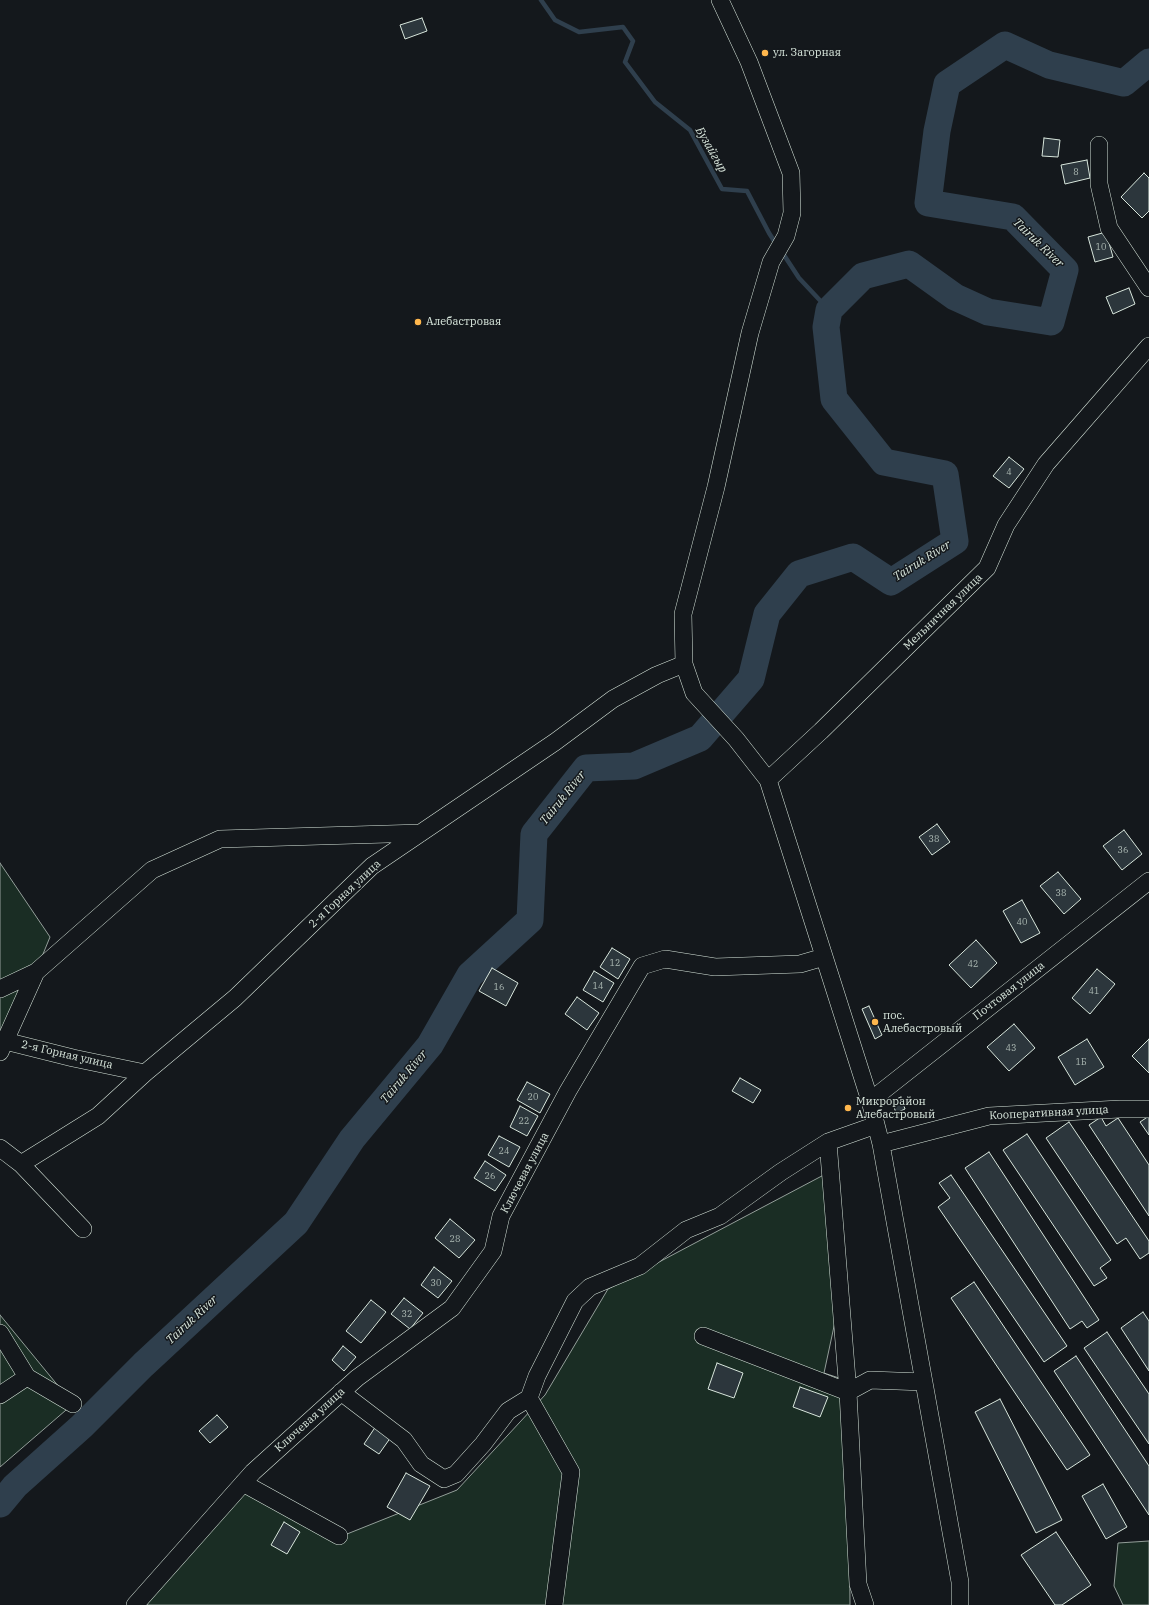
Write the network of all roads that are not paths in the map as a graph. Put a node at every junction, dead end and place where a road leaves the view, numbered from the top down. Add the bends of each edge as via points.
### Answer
1 (720, 0) edge
2 (1099, 145) dead end
3 (1149, 288) edge
4 (1149, 346) edge
5 (684, 664) junction
6 (768, 780) junction
7 (421, 833) junction
8 (1149, 881) edge
9 (824, 956) junction
10 (36, 972) junction
11 (0, 989) edge
12 (3, 1046) edge
13 (145, 1073) junction
14 (870, 1101) junction
15 (1149, 1109) edge
16 (876, 1125) junction
17 (828, 1142) junction
18 (881, 1144) junction
19 (0, 1148) edge
20 (21, 1164) junction
21 (83, 1229) dead end
22 (0, 1334) edge
23 (703, 1336) dead end
24 (27, 1377) junction
25 (924, 1382) junction
26 (342, 1392) junction
27 (848, 1392) junction
28 (0, 1395) edge
29 (529, 1398) junction
30 (73, 1404) dead end
31 (243, 1483) junction
32 (340, 1536) dead end
33 (135, 1605) edge
34 (554, 1605) edge
35 (865, 1605) edge
36 (960, 1605) edge

1 - 5 street via 749,62 791,173 792,213 786,236 771,262 750,333 716,487 683,614
2 - 3 street via 1099,184 1109,228
4 - 6 street, Мельничная улица via 1046,464 1006,525 987,568
5 - 6 street via 694,693 736,739
5 - 7 street, 2-я Горная улица via 657,675 613,699 555,742
6 - 9 street
7 - 10 street via 220,839 152,870
7 - 13 street, 2-я Горная улица via 372,866 234,998
8 - 14 street, Почтовая улица
9 - 14 street
9 - 26 street, Ключевая улица via 800,964 715,967 665,959 642,966 568,1091 501,1216 493,1251 452,1308 357,1378
10 - 11 street
10 - 12 street
12 - 13 street, 2-я Горная улица
13 - 20 street via 98,1116
14 - 16 street
15 - 18 street, Кооперативная улица via 989,1116
16 - 17 street
16 - 18 street
17 - 27 street
17 - 29 street via 720,1216 686,1230 640,1266 590,1287 575,1301 537,1376
18 - 25 street
19 - 20 street
20 - 21 street
22 - 24 street
23 - 27 street
24 - 28 street
24 - 30 street
25 - 27 street via 870,1380
25 - 36 street via 960,1582
26 - 29 street via 404,1440 422,1464 444,1479 456,1474 508,1411
26 - 31 street, Ключевая улица
27 - 35 street via 858,1584
29 - 34 street via 571,1472
31 - 32 street
31 - 33 street, Ключевая улица

